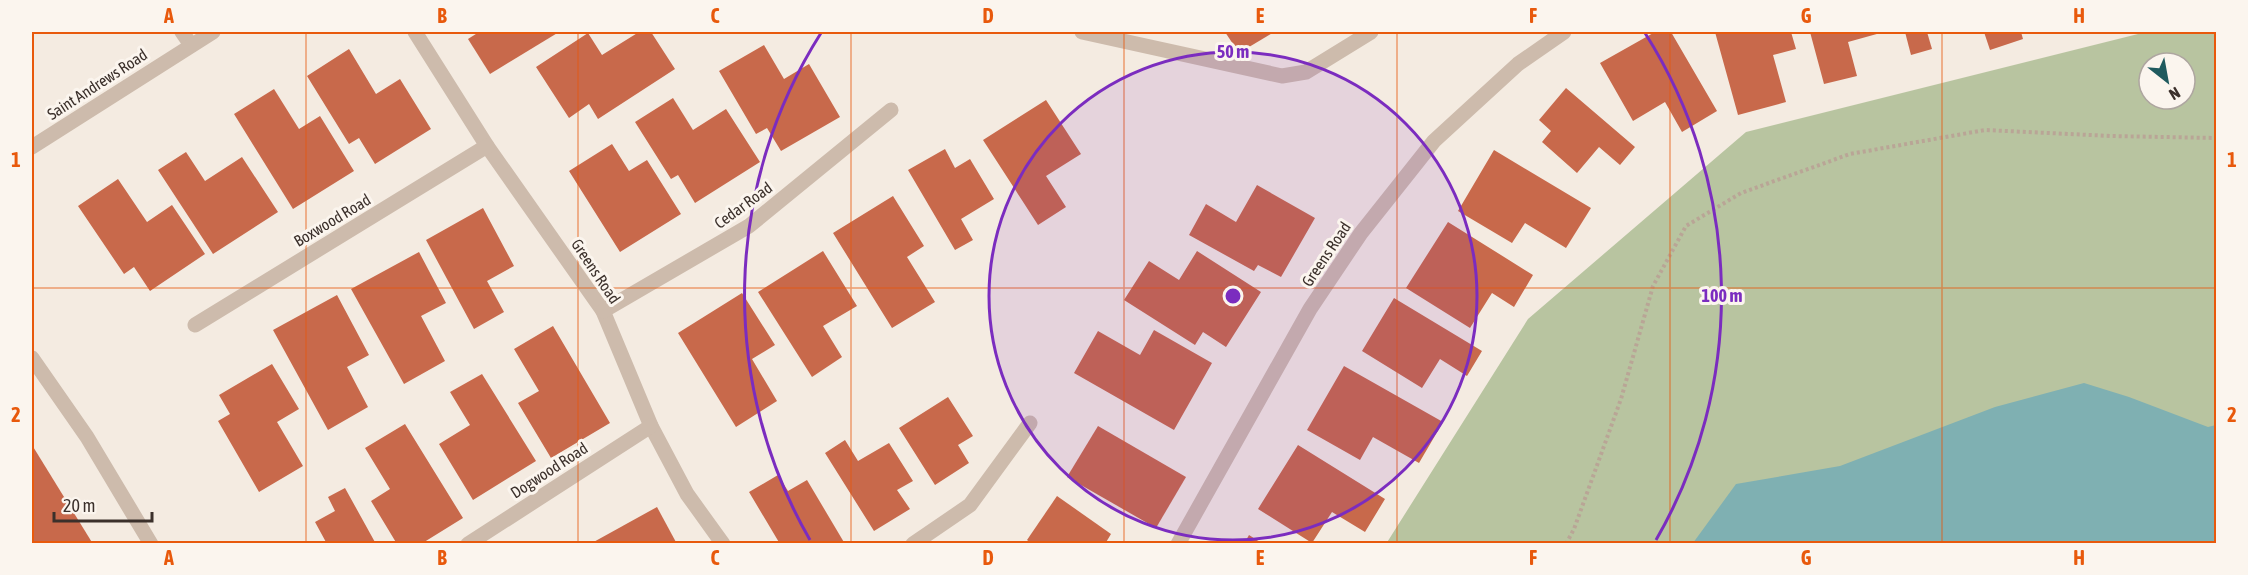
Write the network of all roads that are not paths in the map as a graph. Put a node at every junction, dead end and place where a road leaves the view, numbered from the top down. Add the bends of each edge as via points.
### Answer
1 (182, 32) edge
2 (213, 32) edge
3 (415, 32) edge
4 (1082, 32) edge
5 (1371, 32) edge
6 (1564, 32) edge
7 (191, 45) junction
8 (891, 110) dead end
9 (487, 146) junction
10 (32, 147) edge
11 (603, 311) junction
12 (195, 325) dead end
13 (32, 358) edge
14 (1030, 423) dead end
15 (651, 426) junction
16 (151, 543) edge
17 (468, 543) edge
18 (723, 543) edge
19 (913, 543) edge
20 (1178, 543) edge

1 - 7 street
2 - 7 street, Saint Andrews Road
3 - 9 street, Greens Road
4 - 5 street via 1282,76 1306,72
6 - 20 street, Greens Road via 1518,64 1434,141 1361,233 1310,309
7 - 10 street, Saint Andrews Road
8 - 11 street, Cedar Road via 749,226
9 - 11 street, Greens Road
9 - 12 street, Boxwood Road
11 - 15 street, Greens Road
13 - 16 street via 87,437
14 - 19 street via 970,505
15 - 17 street, Dogwood Road
15 - 18 street, Greens Road via 687,494

